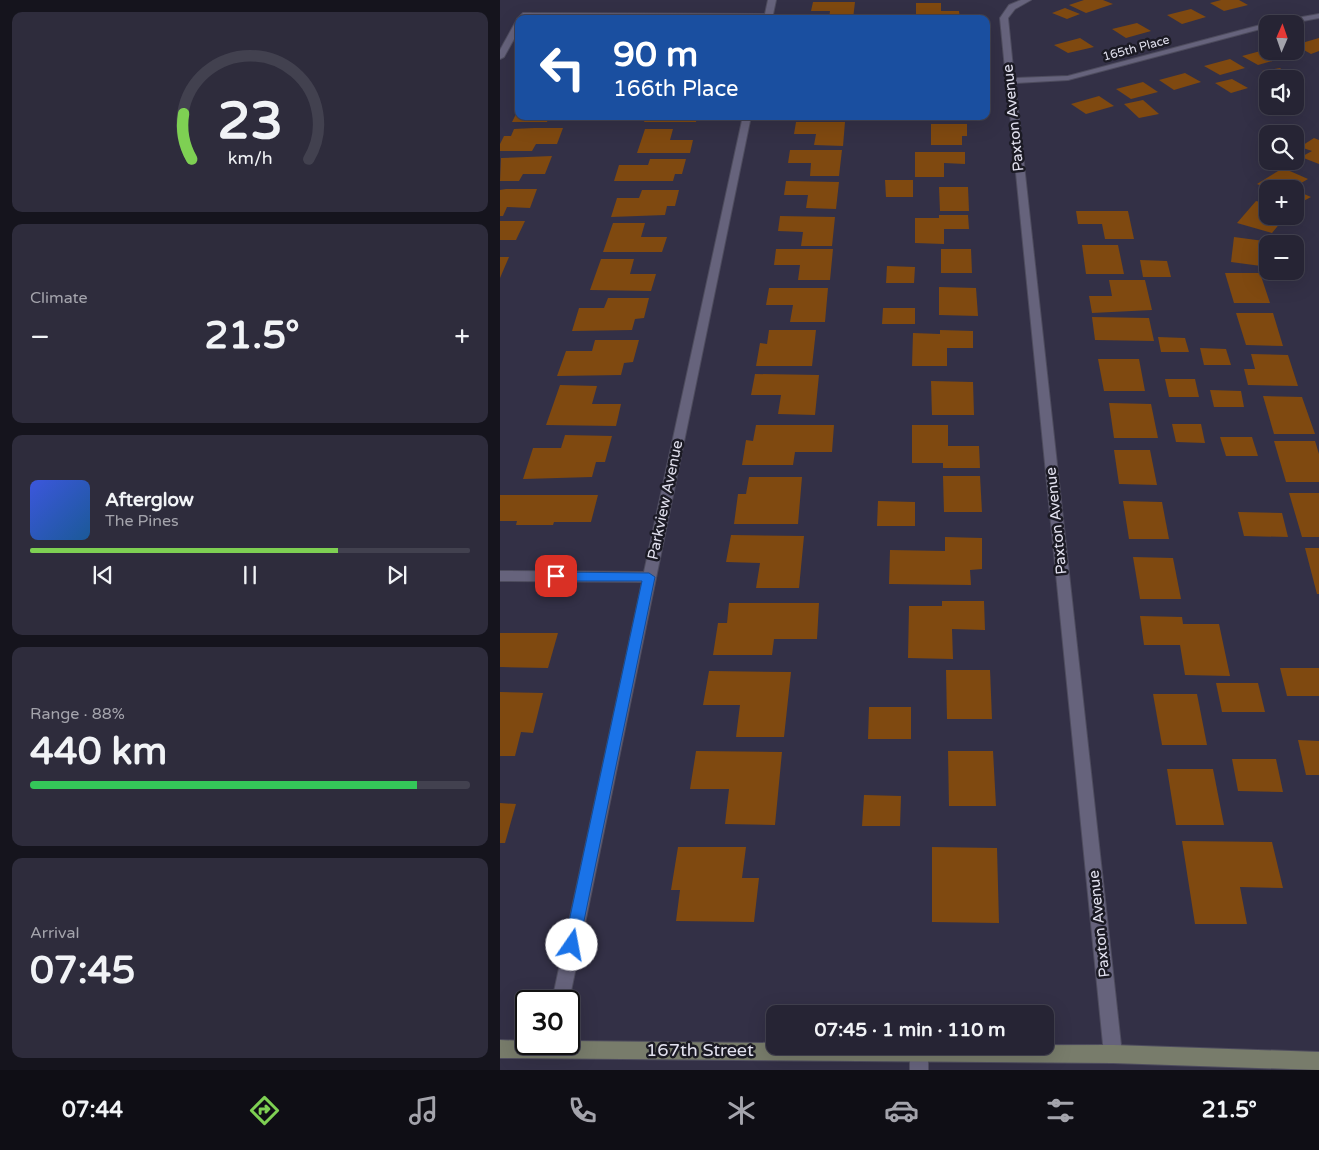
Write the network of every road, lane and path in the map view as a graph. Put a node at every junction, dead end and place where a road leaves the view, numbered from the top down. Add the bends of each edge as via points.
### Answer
1 (772, 0) edge
2 (1027, 0) edge
3 (768, 15) edge
4 (1319, 16) edge
5 (1304, 19) edge
6 (1259, 27) edge
7 (515, 30) edge
8 (500, 57) edge
9 (1009, 82) junction
10 (746, 120) edge
11 (500, 576) edge
12 (649, 577) junction
13 (562, 990) edge
14 (580, 1047) edge
15 (515, 1048) edge
16 (500, 1049) edge
17 (766, 1050) edge
18 (1054, 1053) edge
19 (1113, 1054) junction
20 (919, 1055) edge
21 (1319, 1061) edge
22 (919, 1070) edge

1 - 3 street
2 - 9 street, Paxton Avenue via 1012,7 1004,18
4 - 5 street
6 - 9 street, 165th Place via 1068,78
7 - 8 street
9 - 19 street, Paxton Avenue
10 - 12 street, Parkview Avenue
11 - 12 street
12 - 13 street, Parkview Avenue
14 - 17 street, 167th Street
15 - 16 street, 167th Street
18 - 19 street, 167th Street
19 - 21 street, 167th Street
20 - 22 street

